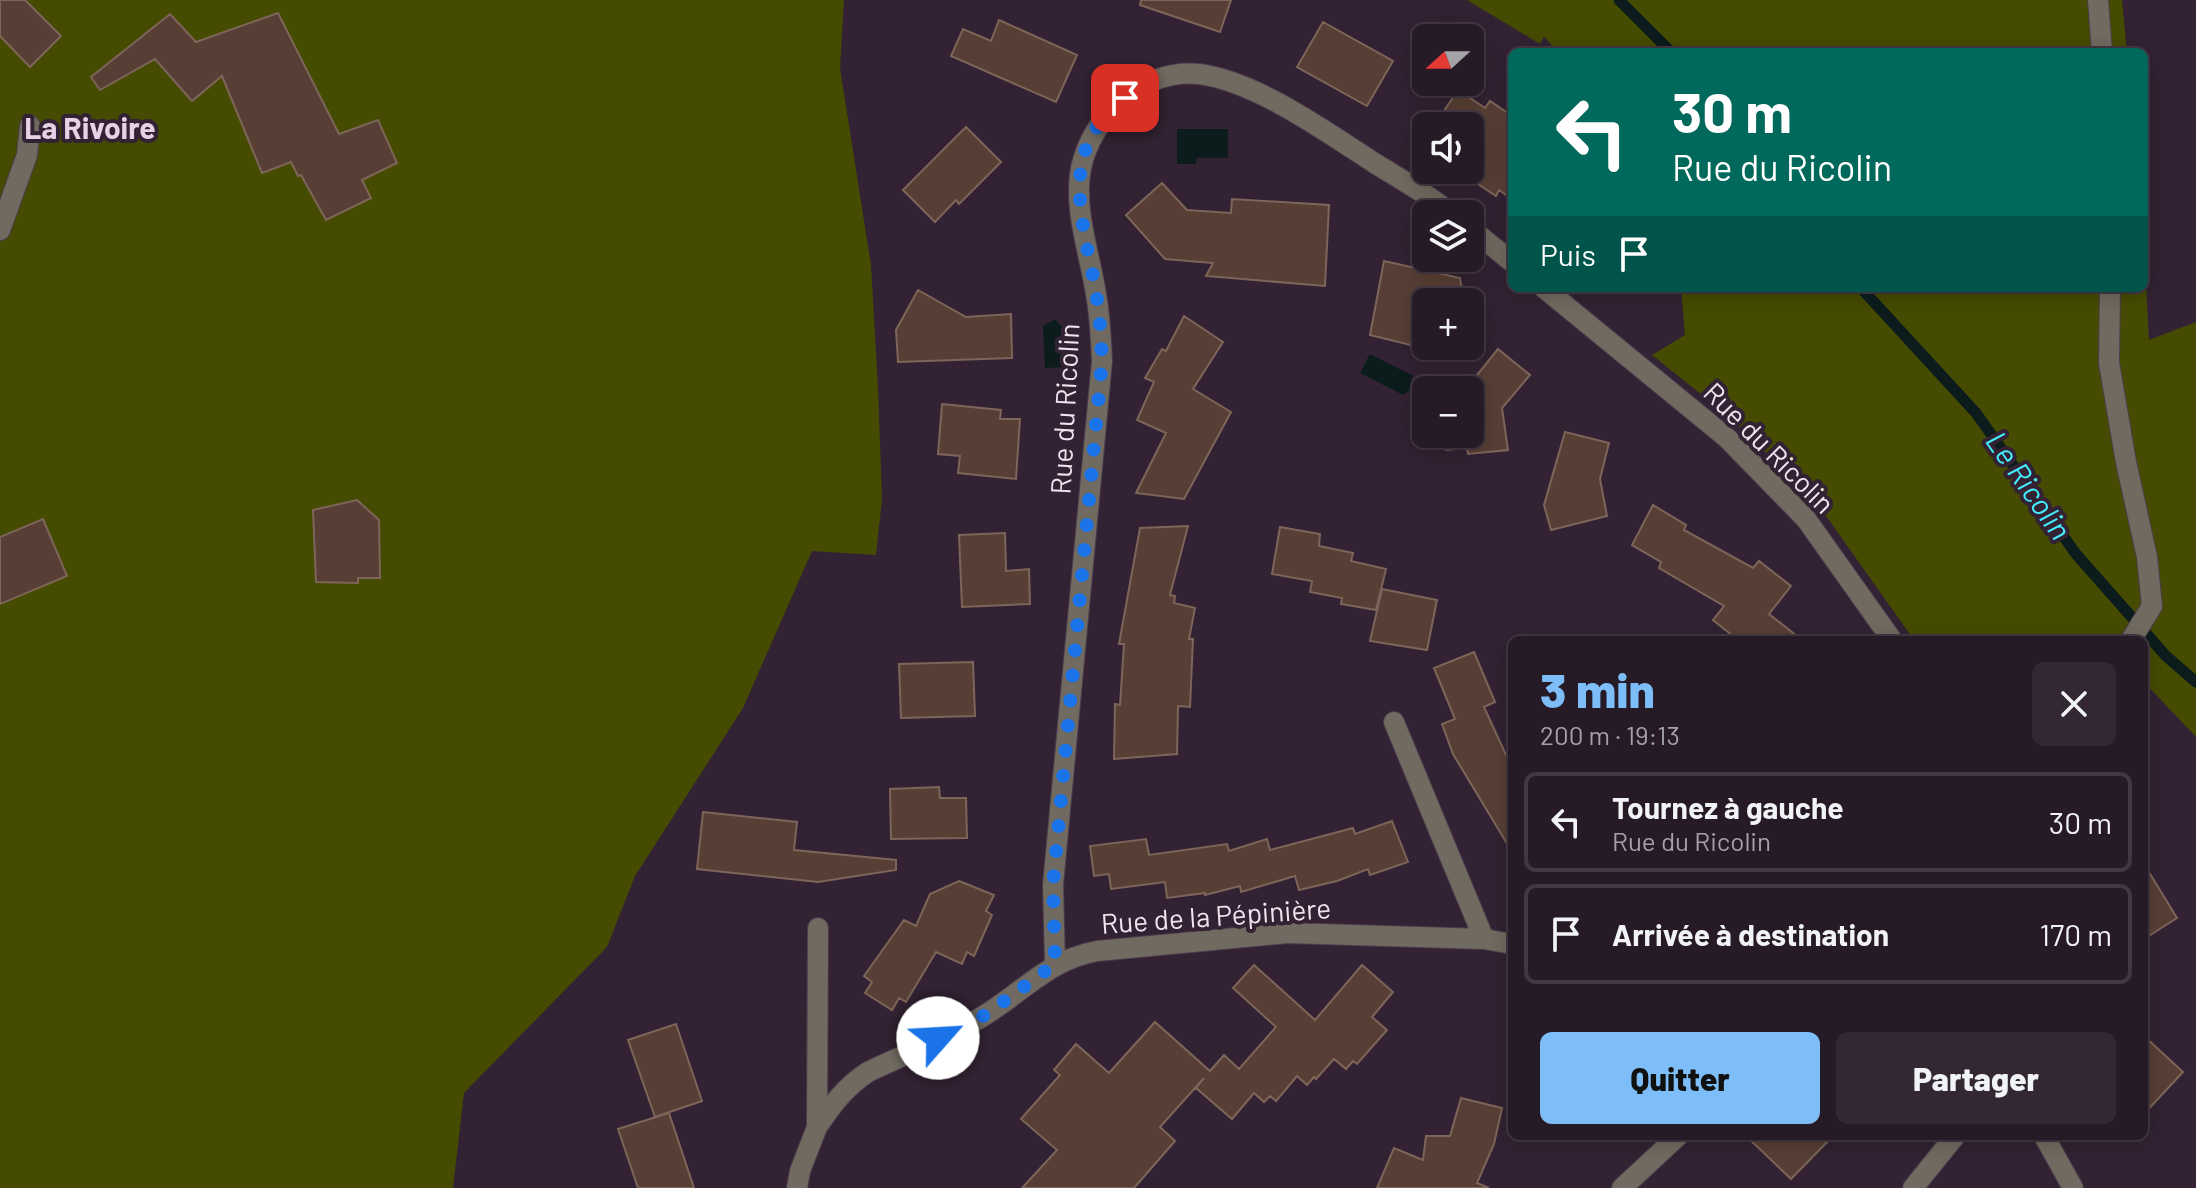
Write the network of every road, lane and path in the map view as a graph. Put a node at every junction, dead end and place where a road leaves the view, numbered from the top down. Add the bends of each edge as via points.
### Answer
1 (2098, 0) edge
2 (2102, 48) edge
3 (30, 126) dead end
4 (1431, 200) edge
5 (0, 230) edge
6 (1484, 239) edge
7 (1508, 259) edge
8 (1549, 292) edge
9 (2110, 292) edge
10 (1889, 636) edge
11 (2133, 636) edge
12 (1394, 722) dead end
13 (818, 928) dead end
14 (1484, 939) junction
15 (1508, 943) edge
16 (1055, 964) junction
17 (817, 1127) junction
18 (1674, 1140) edge
19 (1952, 1140) edge
20 (2046, 1140) edge
21 (797, 1188) edge
22 (1622, 1188) edge
23 (1913, 1188) edge
24 (2073, 1188) edge

1 - 2 street
3 - 5 street via 27,155
4 - 16 street, Rue du Ricolin via 1268,99 1197,74 1171,75 1145,86 1106,115 1091,136 1080,197 1102,361 1053,885
6 - 7 street
8 - 10 street, Rue du Ricolin via 1747,458 1806,519
9 - 11 street via 2109,363 2152,606
12 - 14 street
13 - 17 street
14 - 15 street, Rue de la Pépinière
14 - 16 street, Rue de la Pépinière via 1288,933 1097,951
16 - 17 street, Rue de la Pépinière via 985,1015 868,1072 837,1097
17 - 21 street
18 - 22 street
19 - 23 street
20 - 24 street

